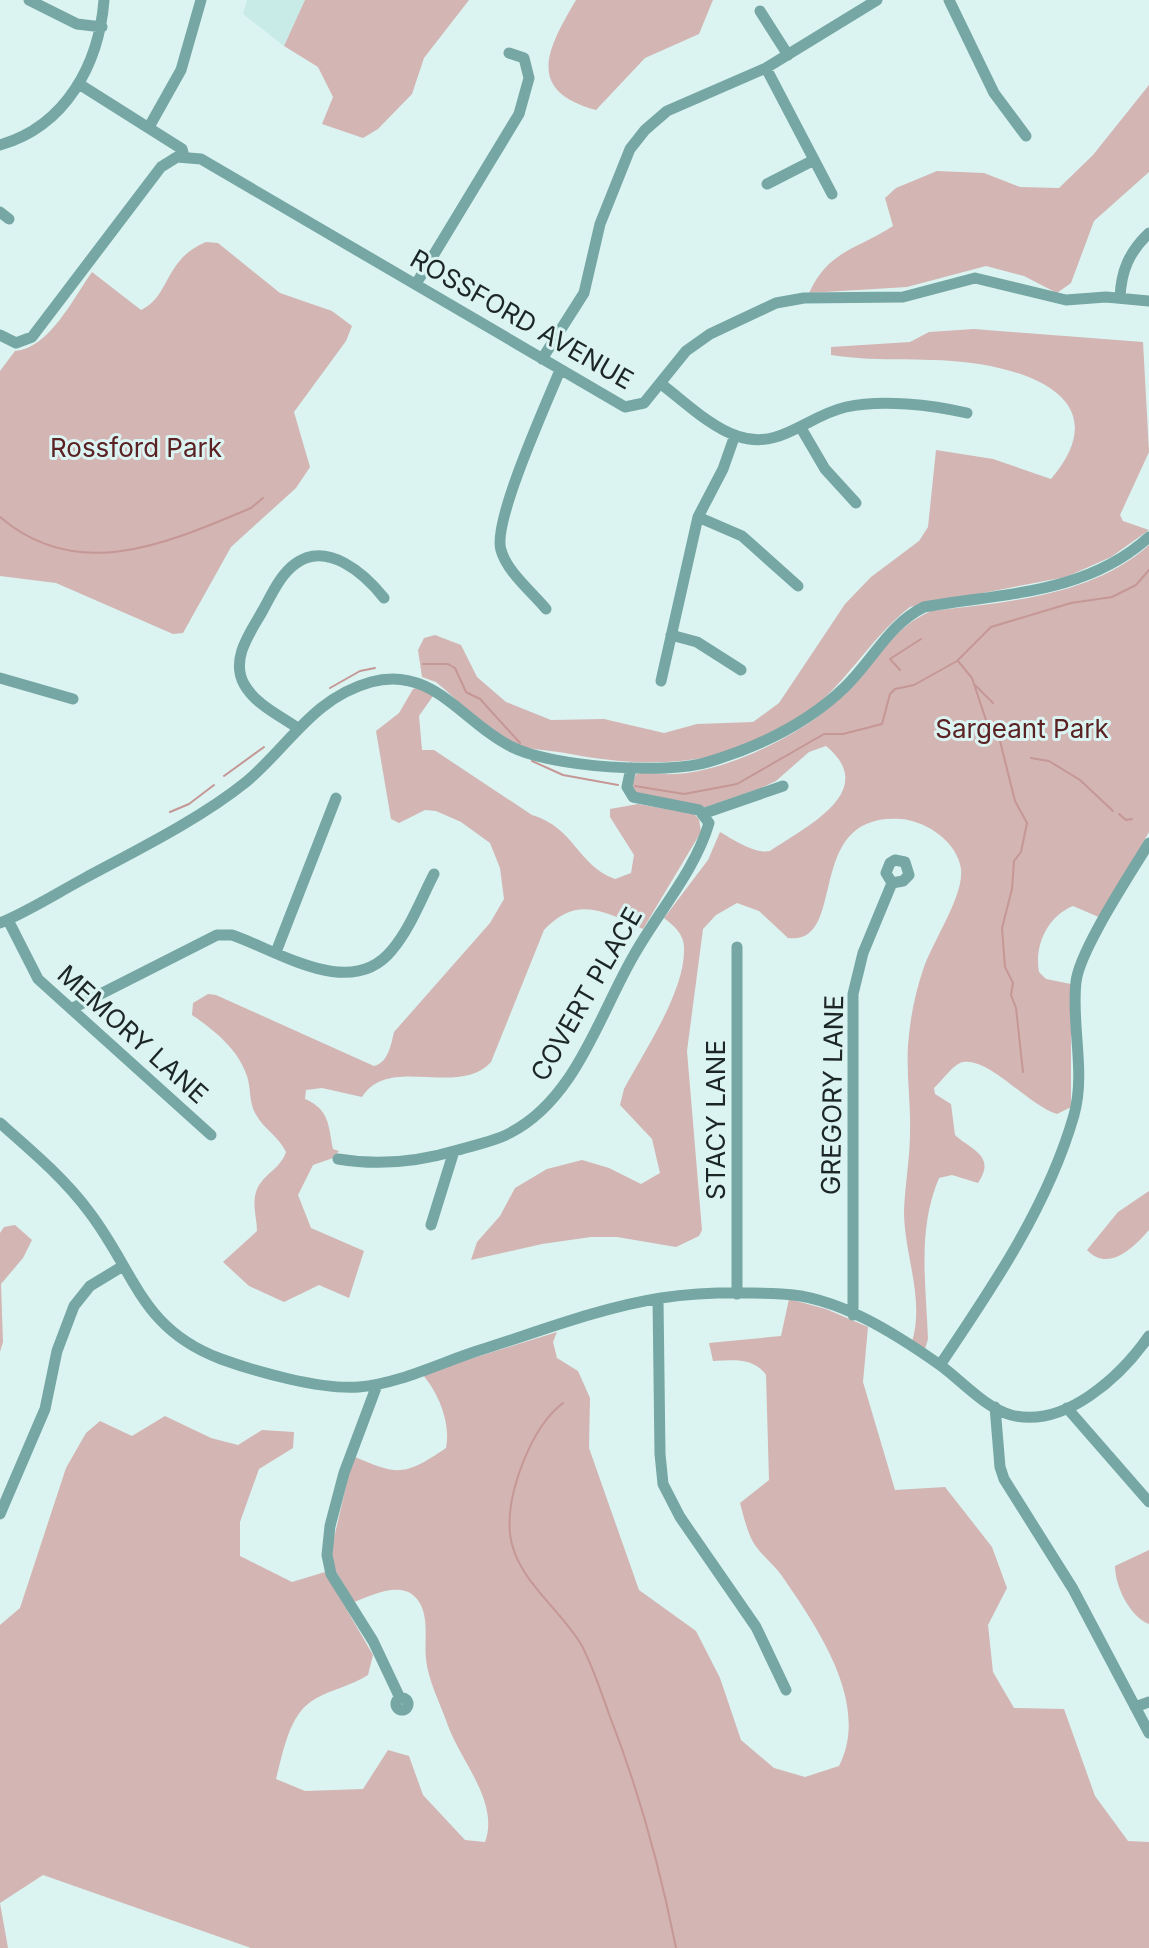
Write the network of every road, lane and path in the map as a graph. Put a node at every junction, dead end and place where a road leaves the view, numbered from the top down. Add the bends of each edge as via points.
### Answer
1 (29, 0) edge
2 (104, 0) edge
3 (201, 0) edge
4 (877, 0) edge
5 (949, 0) edge
6 (760, 11) dead end
7 (102, 27) junction
8 (509, 53) dead end
9 (788, 55) junction
10 (766, 68) junction
11 (79, 84) junction
12 (149, 127) junction
13 (1026, 136) dead end
14 (0, 145) edge
15 (184, 156) junction
16 (814, 160) junction
17 (767, 184) dead end
18 (832, 194) dead end
19 (1149, 233) edge
20 (416, 284) junction
21 (1120, 298) junction
22 (1149, 301) edge
23 (0, 335) edge
24 (542, 359) junction
25 (560, 370) junction
26 (661, 384) junction
27 (967, 413) dead end
28 (801, 428) junction
29 (735, 435) junction
30 (856, 503) dead end
31 (698, 517) junction
32 (1149, 537) edge
33 (798, 586) dead end
34 (384, 598) dead end
35 (546, 609) dead end
36 (671, 635) junction
37 (741, 670) dead end
38 (0, 678) edge
39 (661, 681) dead end
40 (73, 699) dead end
41 (296, 727) junction
42 (631, 768) junction
43 (783, 786) dead end
44 (336, 798) dead end
45 (705, 813) junction
46 (1149, 843) edge
47 (434, 874) dead end
48 (892, 883) dead end
49 (4, 922) edge
50 (737, 947) dead end
51 (276, 952) junction
52 (71, 1009) junction
53 (0, 1123) edge
54 (211, 1135) dead end
55 (454, 1151) junction
56 (338, 1159) dead end
57 (431, 1225) dead end
58 (123, 1266) junction
59 (737, 1294) junction
60 (658, 1299) junction
61 (853, 1315) junction
62 (1148, 1338) edge
63 (940, 1365) junction
64 (377, 1385) junction
65 (995, 1407) junction
66 (1067, 1408) junction
67 (1149, 1502) edge
68 (0, 1514) edge
69 (786, 1690) dead end
70 (400, 1698) dead end
71 (1149, 1702) edge
72 (1135, 1707) junction
73 (1149, 1733) edge

1 - 7 street via 77,24
2 - 7 street
3 - 12 street via 181,70
4 - 9 street
5 - 13 street via 994,93
6 - 9 street
7 - 11 street
8 - 20 street via 519,54 527,64 527,87 513,125
9 - 10 street
10 - 16 street
10 - 24 street via 667,111 636,141 600,224 588,283
11 - 12 street, ROSSFORD AVENUE
11 - 14 street via 40,126
12 - 15 street, ROSSFORD AVENUE via 182,149
15 - 20 street, ROSSFORD AVENUE via 209,163
15 - 23 street via 155,174 32,337 16,343
16 - 17 street
16 - 18 street
19 - 21 street via 1125,264
20 - 24 street, ROSSFORD AVENUE
21 - 22 street, ROSSFORD AVENUE
21 - 26 street, ROSSFORD AVENUE via 1066,300 975,278 903,297 776,303 733,320 693,346
24 - 25 street, ROSSFORD AVENUE
25 - 26 street, ROSSFORD AVENUE via 630,407 644,403
25 - 35 street via 499,538 503,557
26 - 29 street
27 - 28 street via 853,406
28 - 29 street via 774,439
28 - 30 street via 817,459
29 - 31 street
31 - 33 street via 742,536
31 - 36 street
32 - 42 street via 1113,564 1075,582 911,613 844,688 808,717 761,743 684,768
34 - 41 street via 353,567 327,557 304,559 281,579 243,646 240,673 256,700
36 - 37 street via 697,642
36 - 39 street
38 - 40 street
41 - 42 street via 356,687 407,679 434,689 518,750
41 - 49 street via 232,792
42 - 45 street via 627,787 633,797
43 - 45 street
44 - 51 street
45 - 55 street, COVERT PLACE via 709,823 699,848 628,964 566,1082 511,1133
46 - 63 street via 1079,967 1077,1096 1045,1189
47 - 51 street via 398,942 372,966 332,973
48 - 61 street, GREGORY LANE via 863,953 853,994
49 - 52 street, MEMORY LANE via 38,979
50 - 59 street, STACY LANE
51 - 52 street via 232,935 209,937
52 - 54 street, MEMORY LANE
53 - 58 street via 75,1194
55 - 56 street, COVERT PLACE via 391,1163
55 - 57 street
58 - 64 street via 161,1324 211,1355 325,1384
58 - 68 street via 90,1286 74,1306 57,1351 45,1409
59 - 60 street
59 - 61 street via 792,1294
60 - 64 street
60 - 69 street via 663,1484 756,1627
61 - 63 street
62 - 66 street via 1106,1382
63 - 65 street
64 - 70 street via 344,1473 327,1555 331,1574 368,1632
65 - 66 street via 1031,1417
65 - 72 street via 1004,1479 1072,1588
66 - 67 street
71 - 72 street
72 - 73 street

